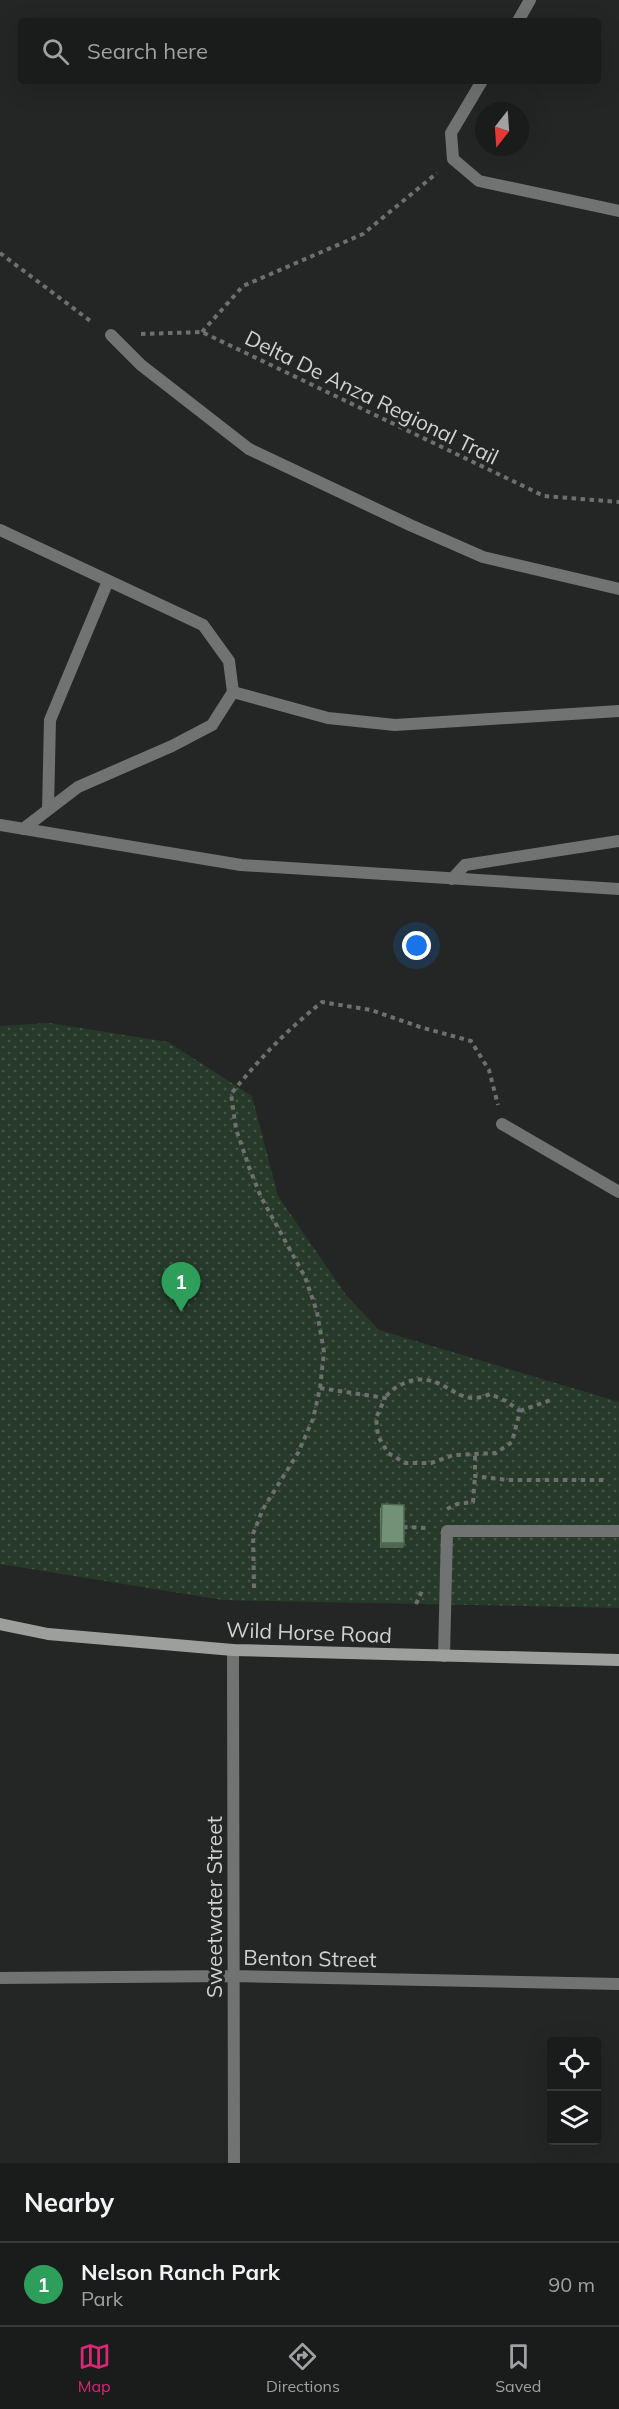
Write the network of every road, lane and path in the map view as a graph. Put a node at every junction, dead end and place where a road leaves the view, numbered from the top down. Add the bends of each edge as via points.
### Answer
1 (530, 0) edge
2 (520, 18) edge
3 (480, 84) edge
4 (453, 159) junction
5 (619, 211) edge
6 (0, 254) edge
7 (202, 332) junction
8 (111, 335) junction
9 (619, 502) edge
10 (0, 530) edge
11 (108, 581) junction
12 (619, 589) edge
13 (233, 692) junction
14 (619, 711) edge
15 (48, 810) junction
16 (0, 825) edge
17 (23, 829) junction
18 (619, 841) edge
19 (452, 879) junction
20 (619, 889) edge
21 (502, 1124) joint
22 (619, 1192) edge
23 (320, 1388) junction
24 (385, 1398) junction
25 (551, 1400) dead end
26 (520, 1411) junction
27 (475, 1455) junction
28 (606, 1480) dead end
29 (619, 1531) edge
30 (254, 1588) dead end
31 (0, 1624) edge
32 (233, 1650) junction
33 (444, 1656) junction
34 (619, 1660) edge
35 (233, 1976) junction
36 (0, 1978) edge
37 (619, 1984) edge
38 (234, 2163) edge

1 - 2 street
3 - 4 street via 451,133
4 - 5 street via 479,181
4 - 7 path via 363,234 243,286
6 - 8 path
7 - 8 path, Delta De Anza Regional Trail
7 - 9 path, Delta De Anza Regional Trail via 544,496
8 - 12 street via 141,365 249,448 483,557
10 - 11 street
11 - 13 street via 203,625 229,661
11 - 15 street via 50,720
13 - 14 street via 328,718 395,725
13 - 15 street via 212,725 78,787
15 - 17 street
16 - 17 street
17 - 19 street via 241,865
18 - 19 street via 465,865
19 - 20 street
21 - 22 street
21 - 23 path via 489,1070 471,1041 371,1010 322,1002 264,1053 231,1094 236,1129 249,1167 305,1277 316,1312 324,1352
23 - 24 path
23 - 30 path via 313,1419 298,1453 263,1509 253,1534
24 - 26 path via 390,1390 406,1382 427,1379 460,1397 490,1395
24 - 27 path via 376,1418 378,1437 388,1453 405,1463
25 - 26 path
26 - 27 path via 512,1442 496,1453
27 - 28 path via 475,1476 507,1480
29 - 33 street via 447,1531
31 - 32 street, Wild Horse Road via 48,1634
32 - 33 street, Wild Horse Road
32 - 35 street, Sweetwater Street
33 - 34 street, Wild Horse Road
35 - 36 street, Benton Street
35 - 37 street, Benton Street
35 - 38 street, Sweetwater Street

